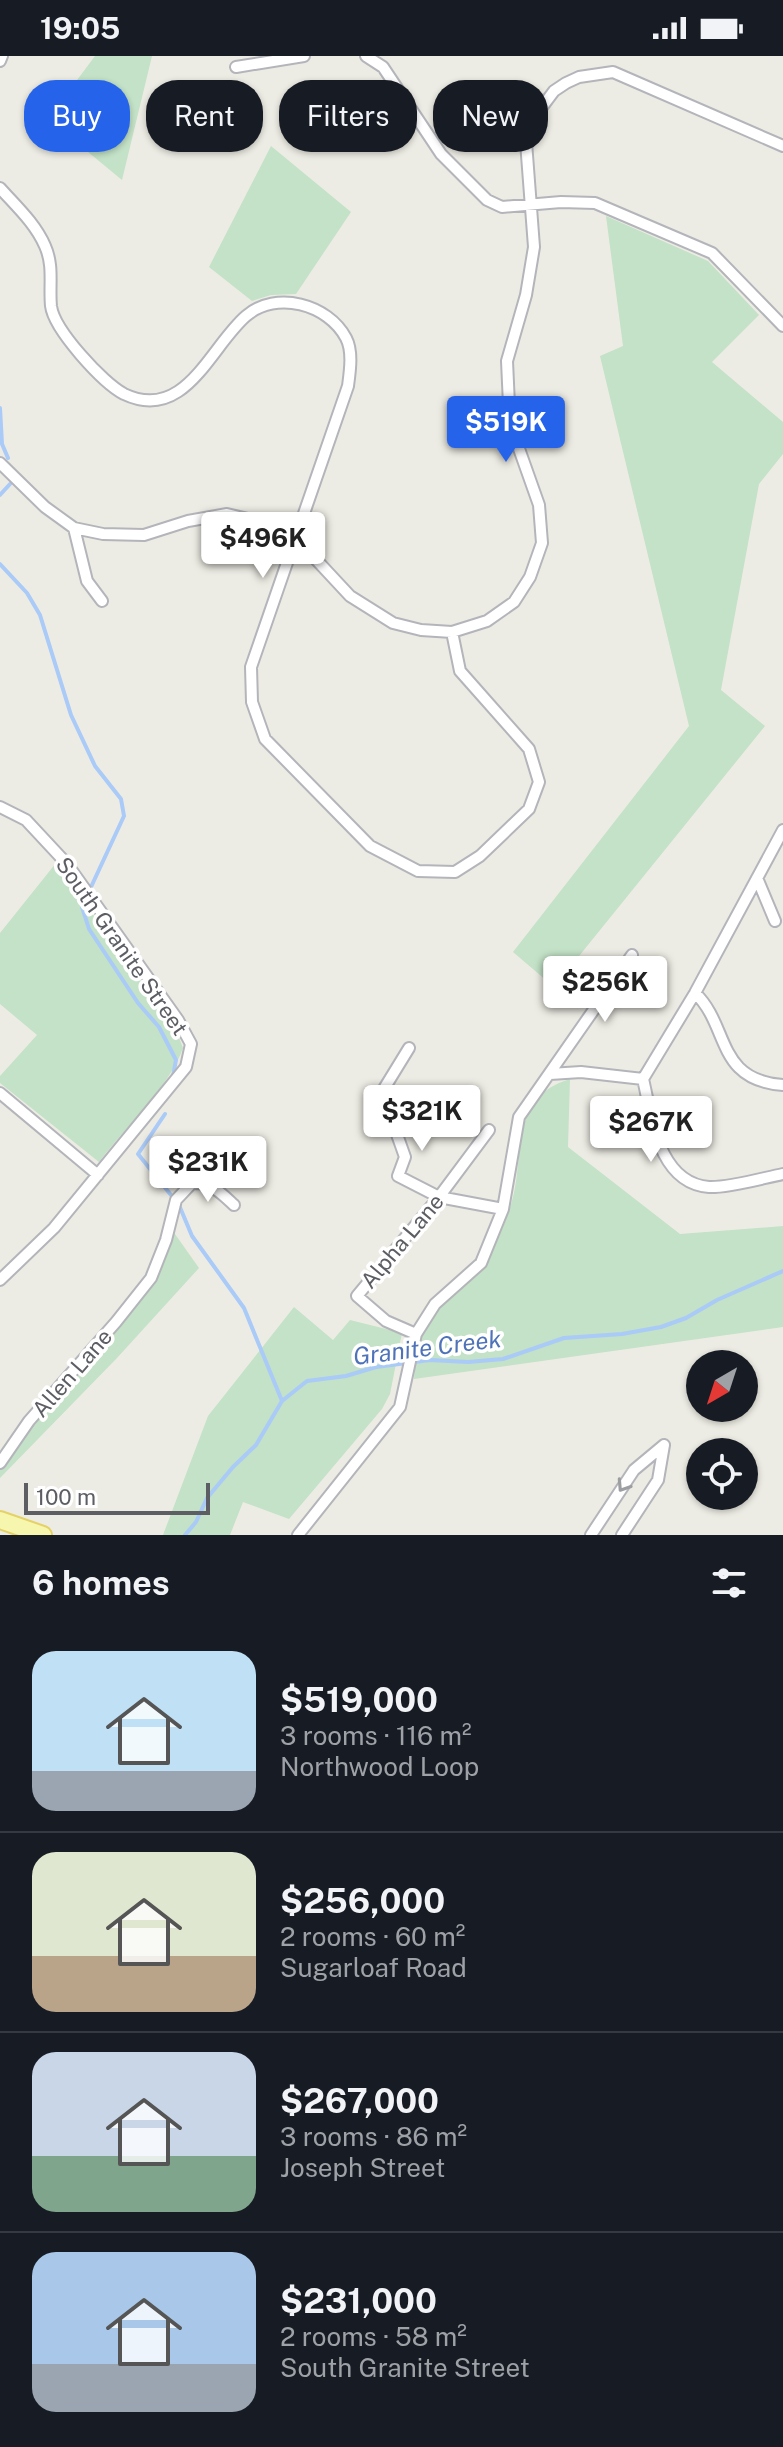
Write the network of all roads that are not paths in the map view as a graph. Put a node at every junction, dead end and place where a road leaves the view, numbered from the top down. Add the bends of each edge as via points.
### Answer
1 (304, 56) edge
2 (366, 56) edge
3 (236, 67) dead end
4 (783, 146) edge
5 (0, 188) edge
6 (531, 205) junction
7 (783, 326) edge
8 (0, 463) edge
9 (74, 528) junction
10 (296, 538) junction
11 (102, 601) dead end
12 (452, 632) junction
13 (0, 807) edge
14 (783, 830) edge
15 (757, 878) junction
16 (775, 921) dead end
17 (632, 955) dead end
18 (695, 993) junction
19 (409, 1048) dead end
20 (550, 1074) junction
21 (643, 1079) junction
22 (783, 1085) edge
23 (0, 1093) edge
24 (489, 1130) dead end
25 (783, 1174) edge
26 (98, 1175) junction
27 (439, 1197) junction
28 (234, 1205) dead end
29 (503, 1209) junction
30 (0, 1280) edge
31 (416, 1334) junction
32 (0, 1463) edge
33 (0, 1520) edge
34 (43, 1535) edge
35 (298, 1535) edge
36 (591, 1535) edge
37 (622, 1535) edge

1 - 3 street
2 - 6 street via 383,67 441,154 487,200 502,207
4 - 6 street via 613,72 579,77 554,91 530,123 526,142
5 - 10 street via 33,224 45,246 56,324 72,347 121,393 141,400 169,397 192,382 246,315 265,305 288,302 328,315 347,339 348,386
6 - 7 street via 595,203 712,253
6 - 12 street via 534,247 507,361 509,405 539,505 542,543 514,602 487,621
8 - 9 street
9 - 10 street via 144,535 227,514
9 - 11 street via 87,581
10 - 12 street via 366,608 393,623
10 - 12 street via 251,667 252,702 265,739 370,846 418,871 455,872 480,856 529,809 539,782 529,749 460,671
13 - 26 street, South Granite Street via 26,820 67,864 191,1044 186,1067
14 - 15 street
15 - 16 street
15 - 18 street
17 - 20 street
18 - 21 street
18 - 22 street via 707,1004 732,1061 762,1082
19 - 27 street via 382,1092 405,1157 398,1176
20 - 21 street
20 - 29 street via 519,1117
21 - 25 street via 658,1141 672,1168 682,1175 710,1187
23 - 26 street
24 - 27 street, Alpha Lane
26 - 30 street, South Granite Street
27 - 29 street
27 - 31 street, Alpha Lane via 357,1296 386,1321
28 - 32 street, Allen Lane via 203,1182 192,1183 178,1198 151,1278 29,1421
29 - 31 street via 481,1263 435,1304
31 - 35 street via 400,1407
33 - 34 main road
37 -> 36 street via 658,1480 664,1445 634,1470

